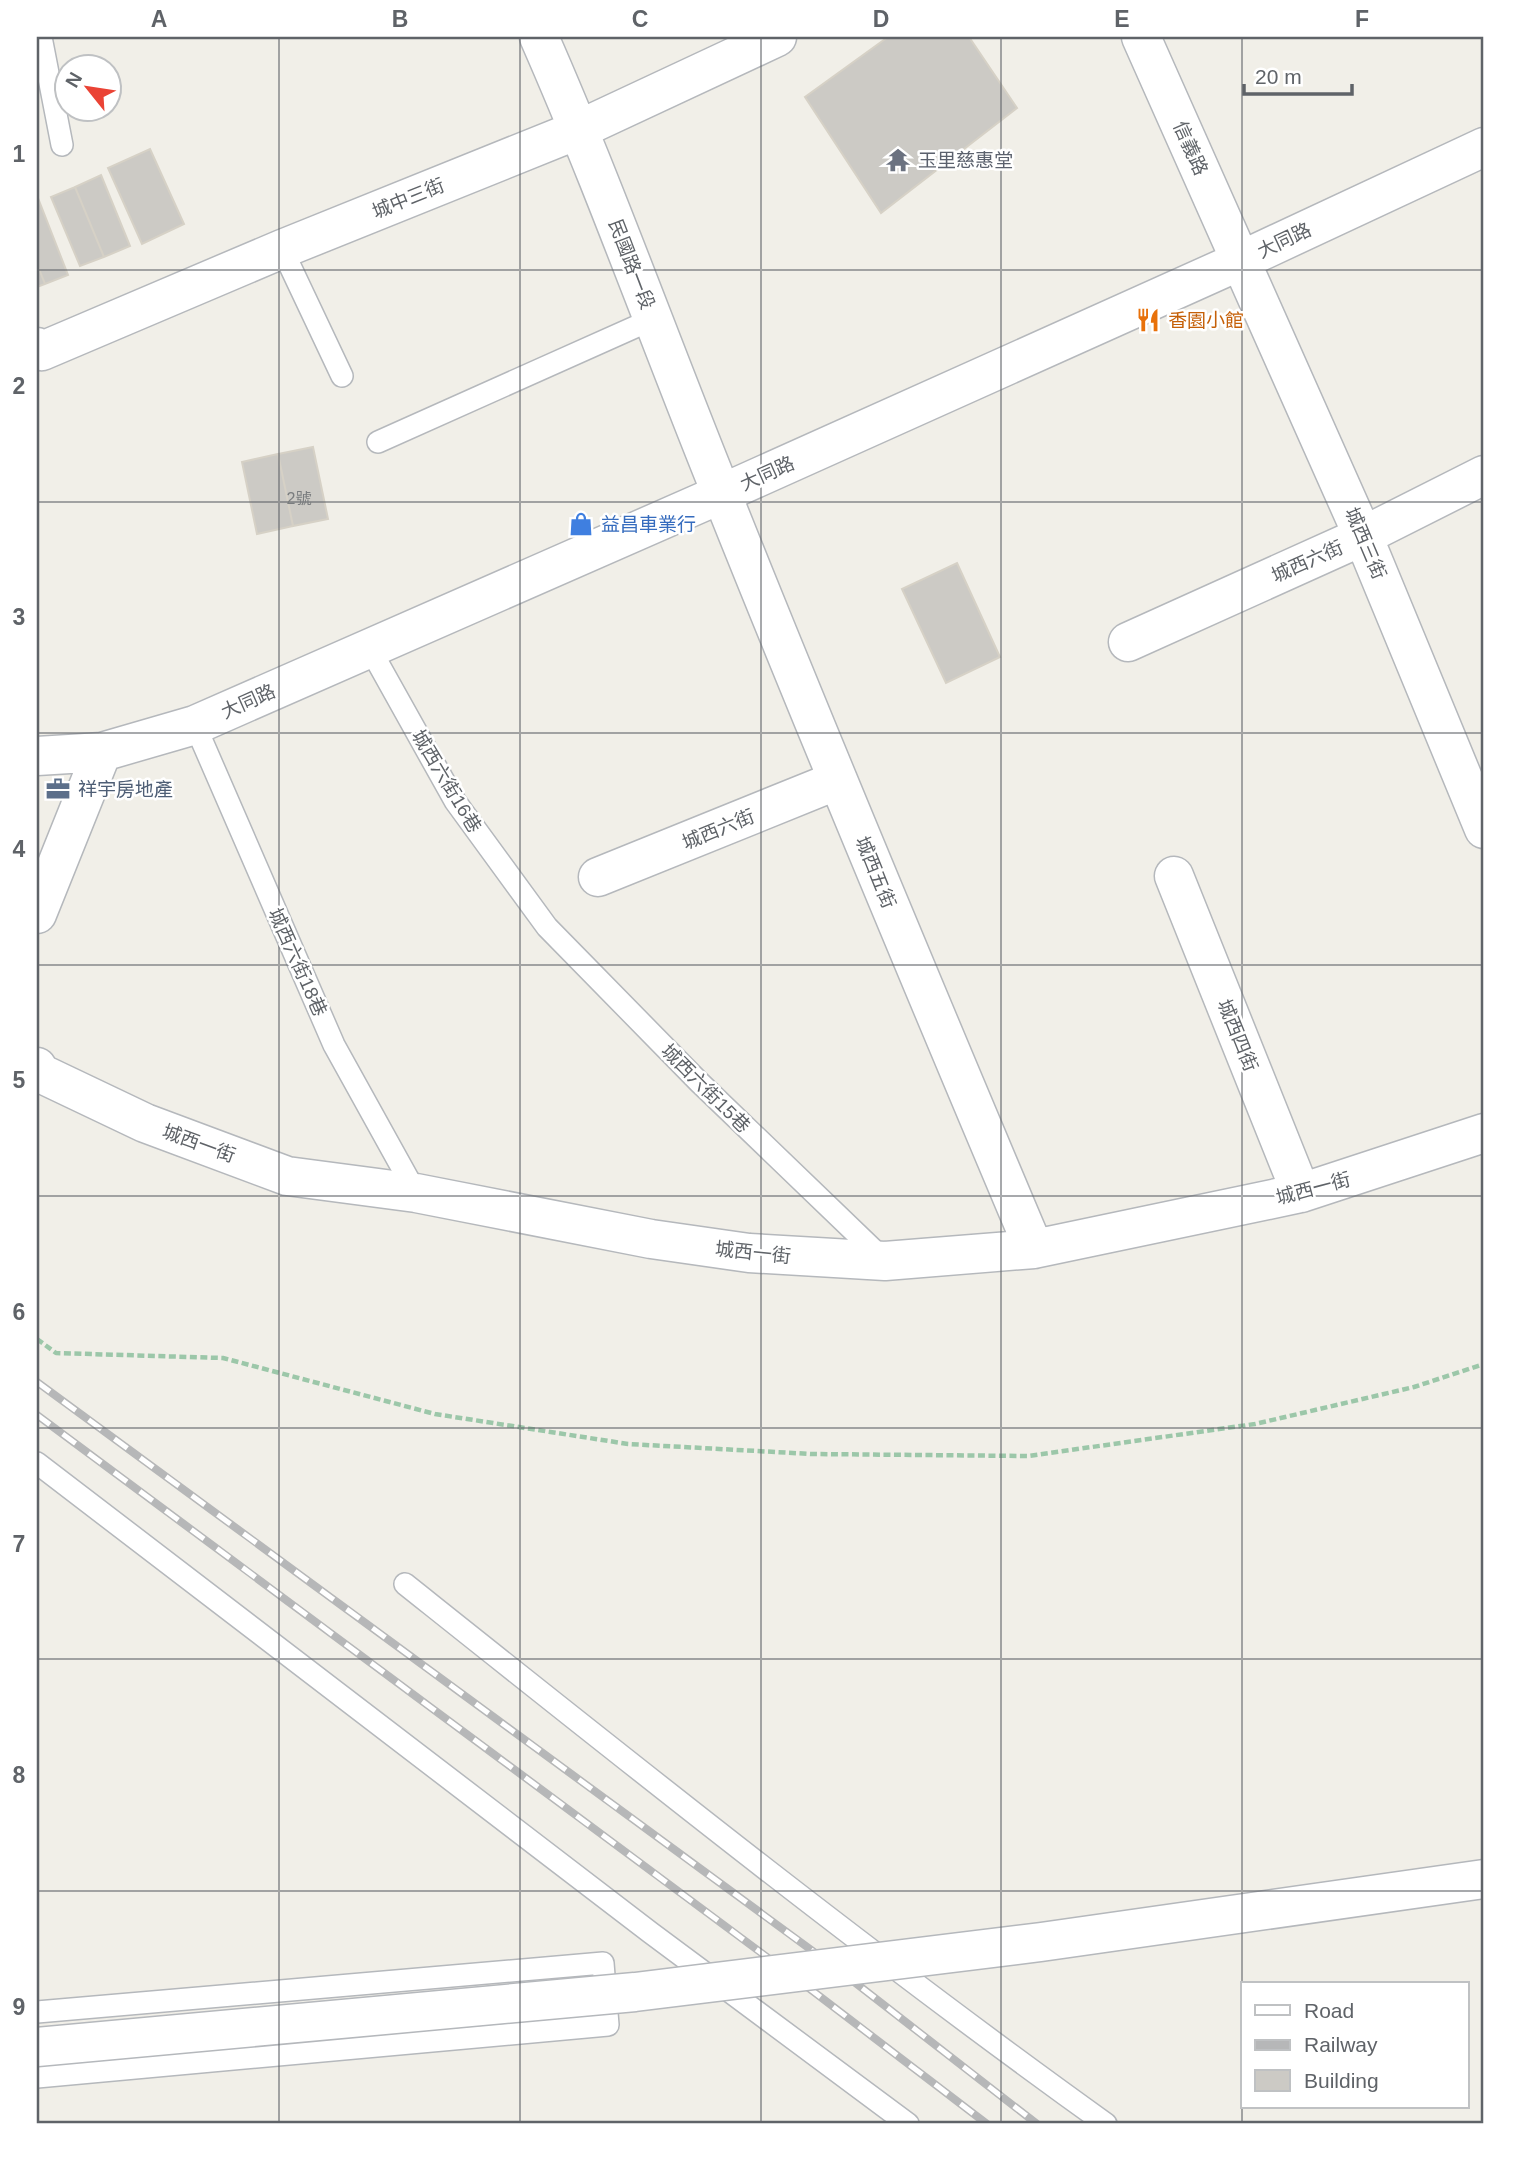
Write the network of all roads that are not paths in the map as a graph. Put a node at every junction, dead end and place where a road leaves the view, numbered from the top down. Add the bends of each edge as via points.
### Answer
1 (41, 37) edge
2 (539, 37) edge
3 (777, 37) edge
4 (1141, 37) edge
5 (580, 129) junction
6 (62, 145) dead end
7 (1484, 147) edge
8 (282, 249) junction
9 (1242, 260) junction
10 (653, 320) junction
11 (37, 347) edge
12 (342, 376) dead end
13 (378, 442) dead end
14 (1484, 475) edge
15 (721, 494) junction
16 (1363, 536) junction
17 (1128, 642) dead end
18 (369, 647) junction
19 (195, 725) junction
20 (102, 752) junction
21 (37, 755) edge
22 (838, 780) junction
23 (1484, 829) edge
24 (1174, 876) dead end
25 (598, 877) dead end
26 (534, 909) joint
27 (37, 915) edge
28 (37, 1067) edge
29 (1484, 1133) edge
30 (416, 1194) junction
31 (1301, 1194) junction
32 (1034, 1249) junction
33 (886, 1261) junction
34 (37, 1463) edge
35 (405, 1584) dead end
36 (1484, 1879) edge
37 (37, 2012) edge
38 (37, 2047) edge
39 (37, 2077) edge
40 (908, 2124) edge
41 (1106, 2124) edge

1 - 6 lane
2 - 5 street, 民國路一段
3 - 5 street, 城中三街
4 - 9 street, 信義路
5 - 8 street, 城中三街
5 - 10 street, 民國路一段
7 - 9 street, 大同路
8 - 11 street, 城中三街 via 42,351
8 - 12 lane
9 - 15 street, 大同路
9 - 16 street, 城西三街
10 - 13 lane
10 - 15 street, 民國路一段
14 - 16 street, 城西六街
15 - 18 street, 大同路
15 - 22 street, 城西五街
16 - 17 street, 城西六街
16 - 23 street, 城西三街
18 - 19 street, 大同路
18 - 26 lane, 城西六街16巷 via 455,801
19 - 20 street, 大同路
19 - 30 lane, 城西六街18巷 via 334,1045
20 - 21 street, 大同路
20 - 27 street
22 - 25 street, 城西六街
22 - 32 street, 城西五街
24 - 31 street, 城西四街
26 - 33 lane, 城西六街15巷 via 699,1082
28 - 30 street, 城西一街 via 40,1073 145,1123 287,1176
29 - 31 street, 城西一街
30 - 33 street, 城西一街 via 724,1250
31 - 32 street, 城西一街
32 - 33 street, 城西一街
34 - 40 lane
35 - 41 lane via 677,1801
36 - 38 street, bridge via 1041,1942 635,1992
37 - 39 lane via 603,1963 608,2025

